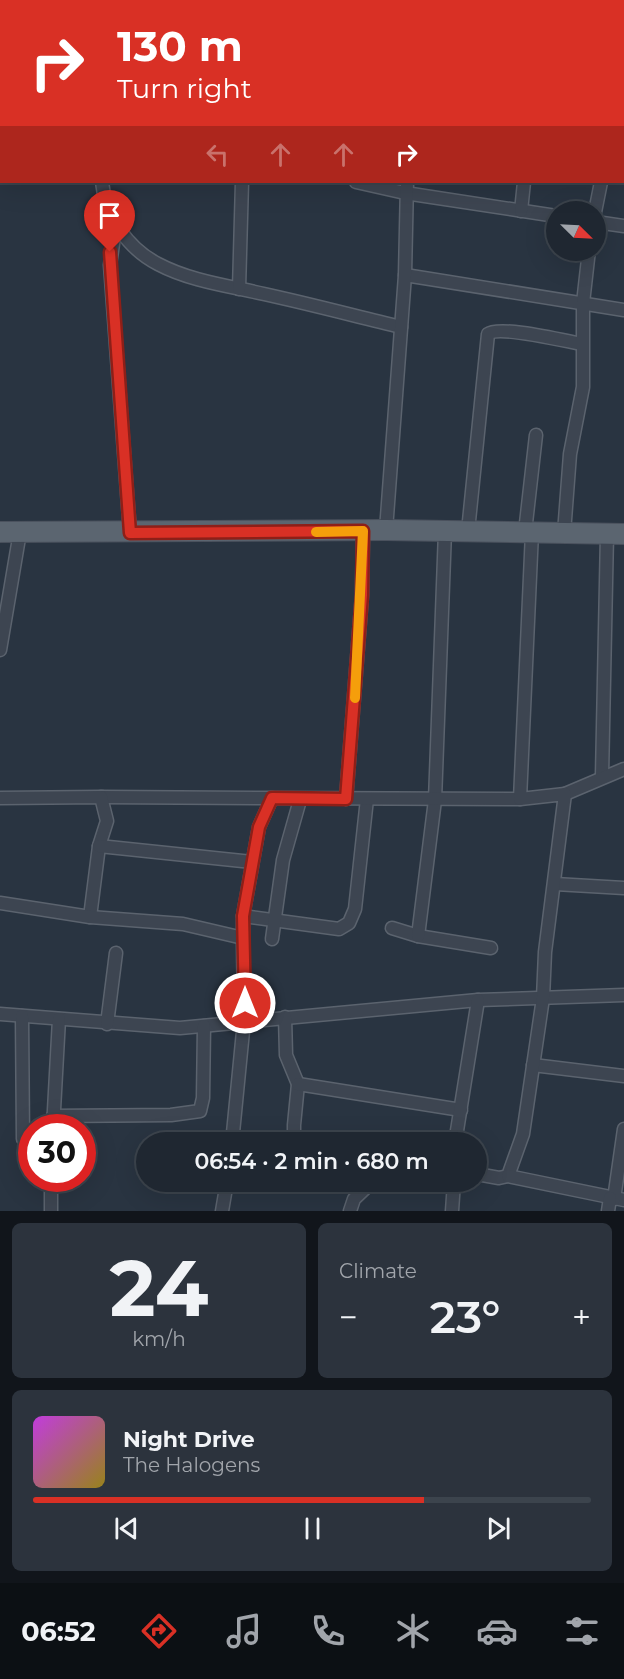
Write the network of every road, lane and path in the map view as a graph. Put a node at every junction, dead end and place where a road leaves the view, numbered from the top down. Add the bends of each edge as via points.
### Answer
1 (102, 183) edge
2 (242, 183) edge
3 (366, 183) edge
4 (524, 183) edge
5 (601, 183) edge
6 (406, 187) edge
7 (597, 201) edge
8 (521, 211) junction
9 (546, 215) edge
10 (116, 223) junction
11 (606, 223) edge
12 (624, 226) edge
13 (588, 261) edge
14 (405, 275) junction
15 (239, 288) junction
16 (583, 303) junction
17 (624, 310) edge
18 (401, 327) junction
19 (582, 344) junction
20 (536, 435) dead end
21 (386, 530) junction
22 (363, 531) junction
23 (445, 531) junction
24 (468, 531) junction
25 (0, 532) edge
26 (21, 532) junction
27 (529, 532) junction
28 (130, 533) junction
29 (564, 533) junction
30 (616, 534) edge
31 (0, 650) edge
32 (624, 769) edge
33 (602, 776) junction
34 (565, 794) junction
35 (101, 797) junction
36 (0, 798) edge
37 (272, 798) junction
38 (346, 799) junction
39 (367, 799) junction
40 (520, 799) junction
41 (435, 800) junction
42 (300, 801) junction
43 (99, 846) junction
44 (252, 862) junction
45 (555, 884) junction
46 (624, 888) edge
47 (0, 903) edge
48 (243, 916) junction
49 (90, 917) junction
50 (275, 920) junction
51 (392, 928) dead end
52 (418, 936) junction
53 (243, 938) junction
54 (272, 939) dead end
55 (491, 948) dead end
56 (116, 953) dead end
57 (624, 995) edge
58 (543, 998) junction
59 (477, 1000) junction
60 (0, 1014) edge
61 (22, 1016) junction
62 (285, 1017) junction
63 (59, 1019) junction
64 (244, 1021) junction
65 (107, 1024) junction
66 (204, 1026) junction
67 (533, 1065) junction
68 (624, 1076) edge
69 (298, 1084) junction
70 (461, 1110) junction
71 (23, 1114) edge
72 (53, 1114) edge
73 (96, 1119) edge
74 (624, 1129) edge
75 (233, 1132) edge
76 (294, 1132) edge
77 (457, 1132) edge
78 (487, 1176) edge
79 (508, 1176) junction
80 (51, 1192) edge
81 (226, 1192) edge
82 (361, 1192) edge
83 (453, 1192) edge
84 (614, 1202) edge
85 (51, 1211) edge
86 (222, 1211) edge
87 (350, 1211) edge
88 (452, 1211) edge

1 - 10 street via 106,206
2 - 15 street
3 - 6 street
4 - 8 street
5 - 7 street
6 - 8 street
6 - 14 street
8 - 9 street
10 - 15 street via 128,240 158,264
10 - 28 street via 110,265
11 - 12 street
13 - 16 street
14 - 16 street
14 - 18 street
15 - 18 street
16 - 17 street
16 - 19 street
18 - 21 street
19 - 24 street via 494,330 488,334
19 - 29 street via 583,387 570,454
20 - 27 street
21 - 22 main road
21 - 23 main road
22 - 28 main road
22 - 38 street via 362,595
23 - 24 main road
23 - 41 street
24 - 27 main road
25 - 26 main road
26 - 28 main road
26 - 31 street
27 - 29 main road
27 - 40 street
29 - 30 main road
30 - 33 street
32 - 33 street
33 - 34 street
34 - 40 street
34 - 45 street
35 - 36 street
35 - 37 street
35 - 43 street via 106,821
37 - 42 street
37 - 44 street via 259,827
38 - 39 street
38 - 42 street
39 - 41 street
39 - 50 street via 355,909 349,923 339,929
40 - 41 street
41 - 52 street
42 - 50 street via 283,860
43 - 44 street
43 - 49 street
44 - 48 street
45 - 46 street
45 - 58 street
47 - 49 street
48 - 50 street
48 - 53 street
49 - 53 street via 183,924
50 - 54 street
51 - 52 street
52 - 55 street
53 - 64 street
56 - 65 street
57 - 58 street
58 - 59 street
58 - 67 street
59 - 62 street
59 - 70 street
60 - 61 street
61 - 63 street
61 - 71 street
62 - 64 street
62 - 69 street via 286,1055
63 - 65 street
63 - 72 street
64 - 66 street
64 - 75 street
65 - 66 street
66 - 73 street via 200,1111
67 - 68 street
67 - 79 street via 523,1134
69 - 70 street
69 - 76 street
70 - 77 street
74 - 84 street
78 - 79 street
79 - 84 street
80 - 85 street
81 - 86 street
82 - 87 street
83 - 88 street

